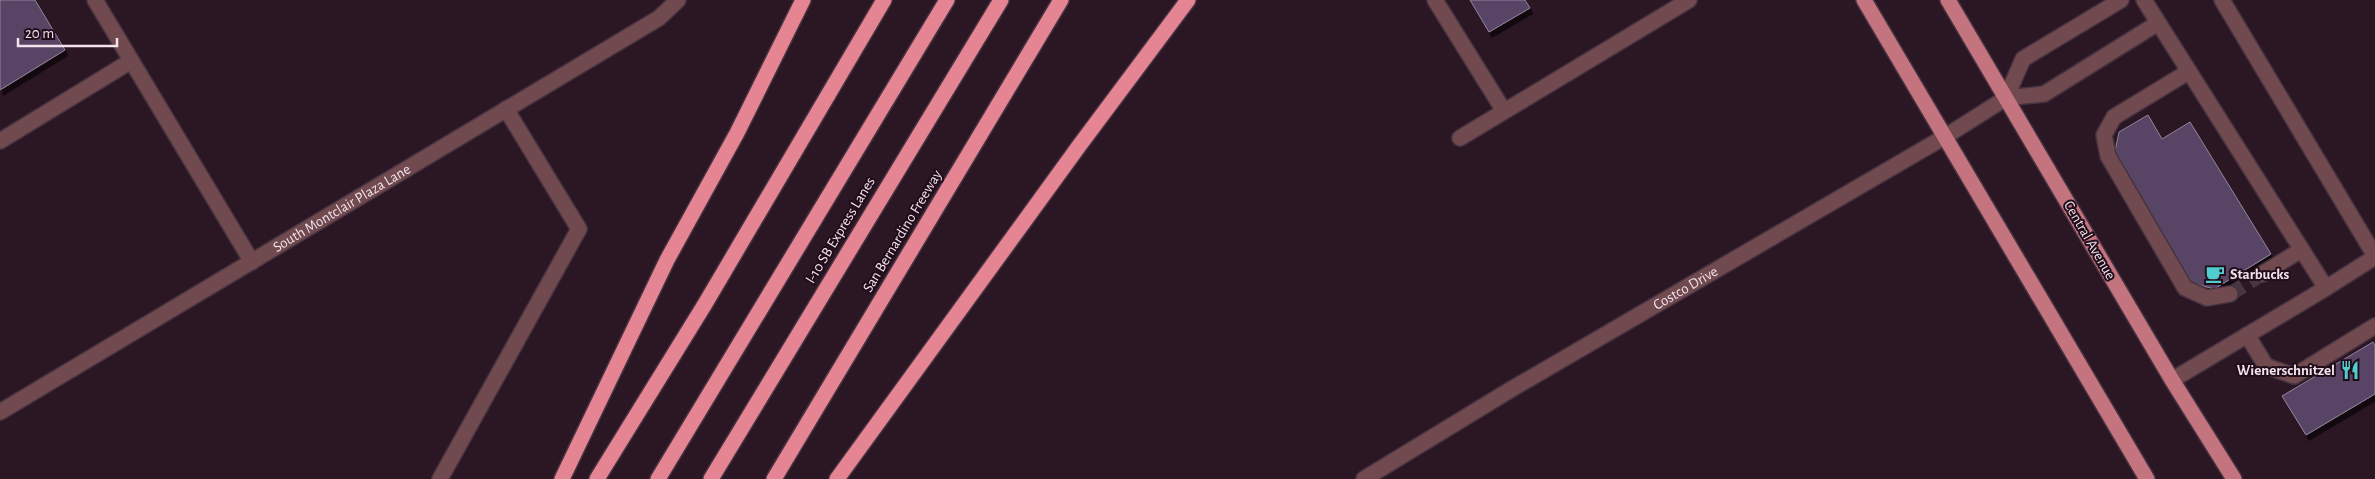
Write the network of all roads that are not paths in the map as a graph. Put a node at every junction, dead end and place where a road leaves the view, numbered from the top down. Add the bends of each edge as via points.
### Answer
1 (95, 0) edge
2 (678, 0) edge
3 (804, 0) edge
4 (884, 0) edge
5 (947, 0) edge
6 (1001, 0) edge
7 (1061, 0) edge
8 (1188, 0) edge
9 (1435, 0) edge
10 (1689, 0) edge
11 (1864, 0) edge
12 (1948, 0) edge
13 (2122, 0) edge
14 (2144, 0) edge
15 (2222, 0) edge
16 (2158, 23) junction
17 (131, 61) junction
18 (2188, 72) junction
19 (2006, 98) junction
20 (506, 109) junction
21 (1504, 111) junction
22 (1946, 136) junction
23 (1460, 138) dead end
24 (0, 142) edge
25 (2301, 250) junction
26 (2375, 256) edge
27 (252, 262) junction
28 (2262, 274) tunnel mouth
29 (2326, 288) junction
30 (2230, 294) tunnel mouth
31 (2375, 326) edge
32 (2247, 335) junction
33 (2172, 380) junction
34 (0, 412) edge
35 (440, 479) edge
36 (562, 479) edge
37 (597, 479) edge
38 (658, 479) edge
39 (711, 479) edge
40 (774, 479) edge
41 (837, 479) edge
42 (1364, 479) edge
43 (2147, 479) edge
44 (2234, 479) edge

1 - 17 street
2 - 20 street, South Montclair Plaza Lane via 659,18
3 - 36 highway via 668,260
4 - 37 highway via 705,304
5 - 38 highway, I-10 SB Express Lanes
6 - 39 highway, I-10 SB Express Lanes
7 - 40 highway, San Bernardino Freeway
8 - 41 highway
9 - 21 street
10 - 21 street
11 - 22 main road
12 - 19 main road, Central Avenue
13 - 19 street via 2023,59
14 - 16 street
15 - 26 street
16 - 18 street
16 - 19 street via 2044,94
17 - 24 street
17 - 27 street
18 - 25 street
18 - 30 street via 2114,116 2104,135 2108,156 2185,288 2207,298
19 - 22 street, Costco Drive
19 - 33 main road, Central Avenue
20 - 27 street, South Montclair Plaza Lane
20 - 35 street via 579,228
21 - 23 street
22 - 42 street, Costco Drive
22 - 43 main road
25 - 28 street
25 - 29 street
26 - 29 street
27 - 34 street, South Montclair Plaza Lane
29 - 32 street
31 - 32 street via 2294,376 2266,366
32 - 33 street
33 - 44 main road, Central Avenue

